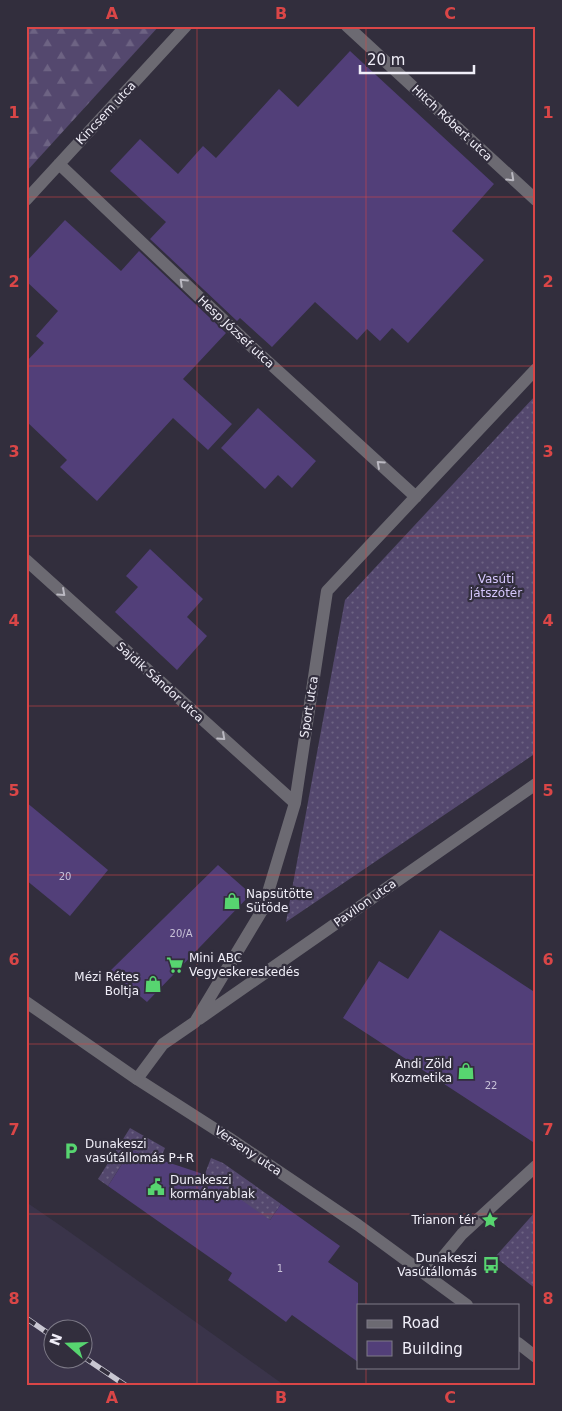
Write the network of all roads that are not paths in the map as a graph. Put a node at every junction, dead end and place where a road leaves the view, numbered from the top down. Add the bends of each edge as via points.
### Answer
1 (186, 26) edge
2 (347, 26) edge
3 (59, 164) junction
4 (26, 200) edge
5 (536, 200) edge
6 (536, 369) edge
7 (416, 497) junction
8 (26, 560) edge
9 (536, 784) edge
10 (295, 803) junction
11 (26, 1002) edge
12 (195, 1022) junction
13 (137, 1079) junction
14 (536, 1166) edge
15 (428, 1275) junction
16 (466, 1304) edge
17 (520, 1345) edge
18 (536, 1357) edge

1 - 3 street, Kincsem utca
2 -> 5 street, Hitch Róbert utca
3 - 4 street, Kincsem utca
7 -> 3 street, Hesp József utca
6 - 7 street, Sport utca
7 - 10 street, Sport utca via 327,591
8 -> 10 street, Sajdik Sándor utca
9 - 12 street, Pavilon utca
10 - 12 street, Sport utca via 263,909
11 - 13 street, Verseny utca
12 - 13 street, Sport utca via 164,1044
13 - 15 street, Verseny utca via 305,1189
14 - 15 street via 462,1234
15 - 16 street, Verseny utca
17 - 18 street

